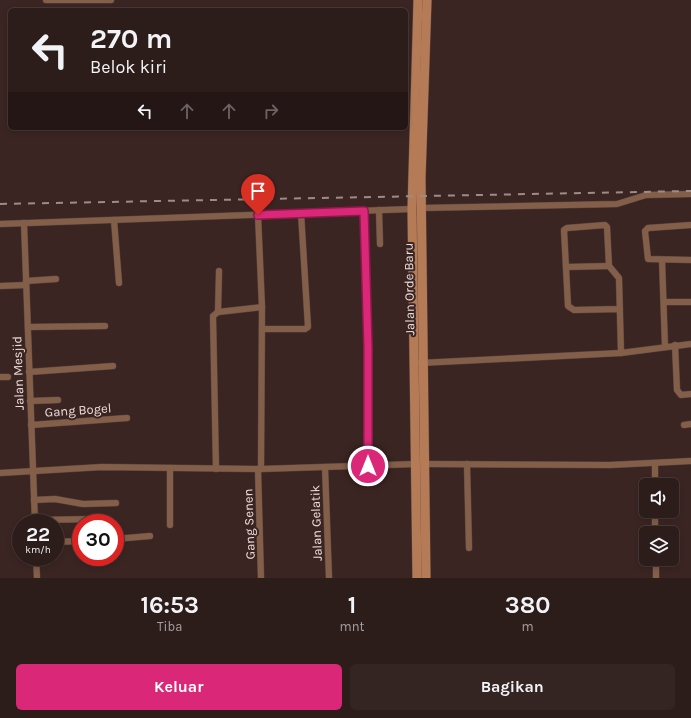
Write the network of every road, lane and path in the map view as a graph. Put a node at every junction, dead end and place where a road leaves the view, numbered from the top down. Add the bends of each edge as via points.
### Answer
1 (46, 0) edge
2 (111, 0) edge
3 (418, 0) edge
4 (427, 0) edge
5 (420, 60) junction
6 (691, 194) edge
7 (417, 208) junction
8 (378, 210) junction
9 (364, 211) junction
10 (301, 213) junction
11 (258, 215) junction
12 (114, 220) junction
13 (24, 223) junction
14 (0, 224) edge
15 (691, 225) edge
16 (380, 244) dead end
17 (662, 260) junction
18 (691, 260) edge
19 (610, 266) junction
20 (566, 267) junction
21 (219, 271) dead end
22 (56, 279) dead end
23 (26, 283) junction
24 (119, 283) dead end
25 (0, 286) edge
26 (664, 302) junction
27 (691, 302) edge
28 (262, 307) junction
29 (620, 309) junction
30 (218, 312) junction
31 (105, 326) dead end
32 (28, 327) junction
33 (262, 329) junction
34 (691, 344) edge
35 (676, 345) junction
36 (665, 347) junction
37 (621, 353) junction
38 (419, 363) junction
39 (113, 366) dead end
40 (29, 372) junction
41 (0, 377) edge
42 (8, 377) dead end
43 (691, 394) edge
44 (58, 400) dead end
45 (30, 401) junction
46 (127, 418) dead end
47 (691, 424) edge
48 (31, 425) junction
49 (684, 425) dead end
50 (691, 461) edge
51 (654, 463) junction
52 (420, 464) junction
53 (467, 464) junction
54 (368, 466) junction
55 (325, 467) junction
56 (170, 468) junction
57 (216, 469) junction
58 (260, 469) junction
59 (33, 471) junction
60 (0, 473) edge
61 (655, 478) edge
62 (34, 500) junction
63 (116, 503) dead end
64 (35, 514) edge
65 (170, 525) dead end
66 (150, 536) dead end
67 (124, 538) edge
68 (469, 548) dead end
69 (36, 566) edge
70 (656, 566) edge
71 (37, 578) edge
72 (261, 578) edge
73 (329, 578) edge
74 (418, 578) edge
75 (426, 578) edge
76 (656, 578) edge

1 - 2 street
3 - 5 main road, Jalan Orde Baru
4 - 5 main road, Jalan Orde Baru
5 - 7 main road, Jalan Orde Baru
6 - 7 street via 646,195 617,204
7 - 8 street
7 - 38 main road, Jalan Orde Baru
8 - 9 street
8 - 16 street
9 - 10 street
9 - 54 street
10 - 11 street
10 - 33 street via 308,326 305,329
11 - 12 street
11 - 28 street, Gang Senen
12 - 13 street
12 - 24 street
13 - 14 street
13 - 23 street, Jalan Mesjid
15 - 17 street via 646,229 648,259
17 - 18 street
17 - 26 street
19 - 20 street
19 - 20 street via 608,230 605,225 564,230
19 - 29 street via 619,278
20 - 29 street via 570,309
21 - 30 street
22 - 23 street
23 - 25 street
23 - 32 street, Jalan Mesjid
26 - 27 street
26 - 36 street
28 - 30 street
28 - 33 street, Gang Senen
29 - 37 street
30 - 57 street via 213,314 212,318
31 - 32 street
32 - 40 street, Jalan Mesjid
33 - 58 street, Gang Senen
34 - 35 street
35 - 36 street
35 - 43 street via 677,390 681,395
36 - 37 street
37 - 38 street
38 - 52 main road, Jalan Orde Baru
39 - 40 street
40 - 45 street, Jalan Mesjid
41 - 42 street
44 - 45 street
45 - 48 street, Jalan Mesjid
46 - 48 street, Gang Bogel
47 - 49 street
48 - 59 street, Jalan Mesjid
50 - 51 street
51 - 53 street
51 - 61 street
52 - 53 street
52 - 54 street
52 - 74 main road, Jalan Orde Baru
52 - 75 main road, Jalan Orde Baru
53 - 68 street
54 - 55 street
55 - 58 street
55 - 73 street, Jalan Gelatik
56 - 57 street
56 - 59 street via 102,467
56 - 65 street
57 - 58 street
58 - 72 street, Gang Senen
59 - 60 street
59 - 62 street, Jalan Mesjid
62 - 63 street via 55,499 83,504
62 - 64 street, Jalan Mesjid
66 - 67 street
69 - 71 street
70 - 76 street

